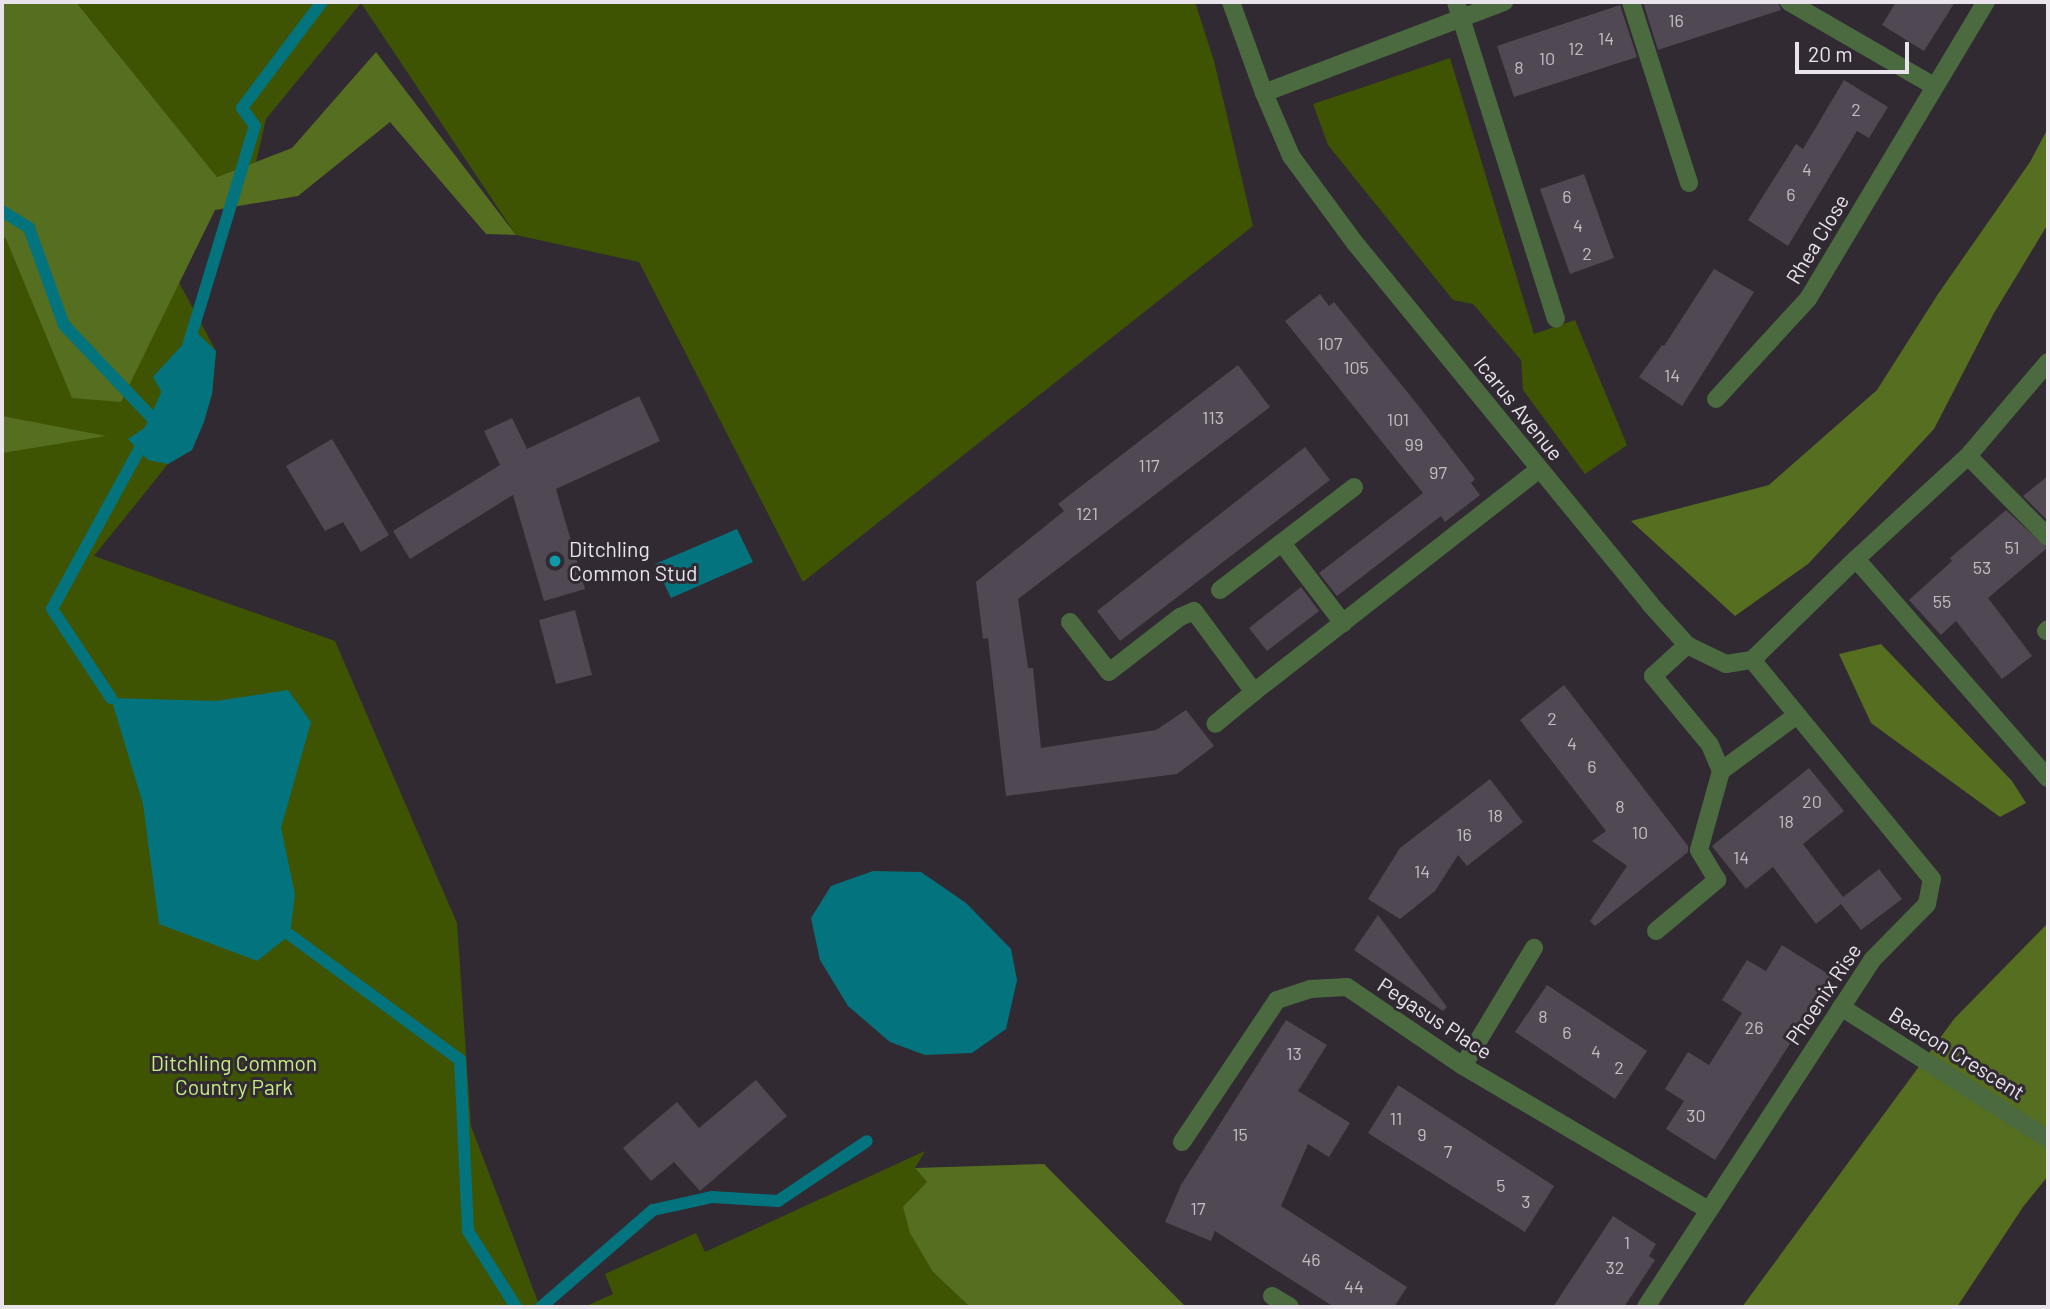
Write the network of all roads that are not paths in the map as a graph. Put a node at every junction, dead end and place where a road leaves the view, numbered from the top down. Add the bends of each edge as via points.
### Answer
1 (1231, 2) edge
2 (1504, 2) edge
3 (1631, 2) edge
4 (1789, 2) edge
5 (1986, 2) edge
6 (1458, 9) edge
7 (1934, 86) junction
8 (1264, 93) junction
9 (1689, 183) dead end
10 (1556, 319) dead end
11 (2048, 362) edge
12 (1716, 399) dead end
13 (1968, 456) junction
14 (1539, 469) junction
15 (1354, 487) dead end
16 (2048, 537) edge
17 (1282, 543) junction
18 (1856, 559) junction
19 (1220, 590) dead end
20 (1070, 622) dead end
21 (1343, 623) junction
22 (1687, 645) junction
23 (1752, 660) junction
24 (1254, 692) junction
25 (1797, 715) junction
26 (1215, 724) dead end
27 (1721, 771) junction
28 (2048, 778) edge
29 (1656, 930) dead end
30 (1534, 948) dead end
31 (1841, 1007) junction
32 (1464, 1066) junction
33 (2048, 1139) edge
34 (1182, 1142) dead end
35 (1707, 1209) junction
36 (1272, 1296) dead end
37 (1290, 1307) edge
38 (1646, 1307) edge

1 - 8 street, Icarus Avenue
2 - 6 street
3 - 9 street
4 - 7 street
5 - 7 street, Rhea Close
6 - 8 street
6 - 10 street
7 - 12 street, Rhea Close via 1808,299
8 - 14 street, Icarus Avenue via 1291,156 1355,243
11 - 13 street
13 - 16 street
13 - 18 street
14 - 21 street
14 - 22 street, Icarus Avenue
15 - 17 street
17 - 19 street
17 - 21 street
18 - 23 street
18 - 28 street
20 - 24 street via 1109,672 1194,611
21 - 24 street
22 - 23 street, Icarus Avenue via 1726,664
22 - 27 street via 1653,676 1710,745
23 - 25 street, Phoenix Rise
24 - 26 street
25 - 27 street
25 - 31 street, Phoenix Rise via 1932,879 1927,904 1873,959
27 - 29 street via 1699,850 1717,880
30 - 32 street
31 - 33 street, Beacon Crescent
31 - 35 street, Phoenix Rise
32 - 34 street, Pegasus Place via 1347,987 1310,989 1276,1000
32 - 35 street, Pegasus Place
35 - 38 street, Phoenix Rise
36 - 37 street

